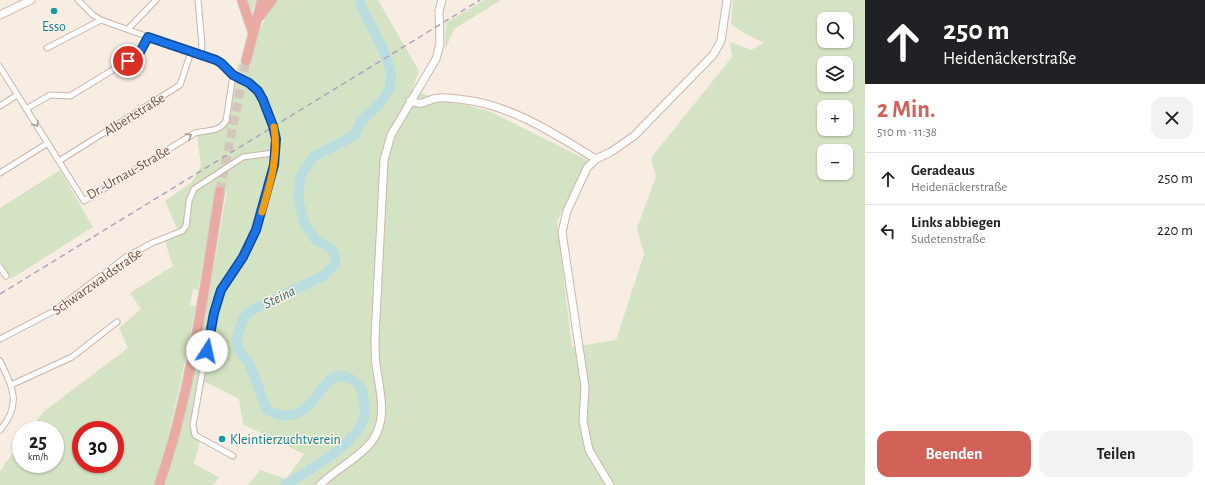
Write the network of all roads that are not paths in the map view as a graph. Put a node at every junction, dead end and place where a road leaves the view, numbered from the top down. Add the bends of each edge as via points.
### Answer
1 (31, 0) edge
2 (78, 0) edge
3 (156, 0) edge
4 (198, 0) edge
5 (242, 0) edge
6 (262, 0) edge
7 (272, 0) edge
8 (442, 0) edge
9 (728, 0) edge
10 (0, 15) edge
11 (101, 20) junction
12 (256, 20) junction
13 (128, 29) junction
14 (253, 33) junction
15 (148, 37) junction
16 (47, 48) dead end
17 (191, 52) junction
18 (200, 55) junction
19 (246, 61) tunnel mouth
20 (0, 67) edge
21 (233, 75) junction
22 (17, 95) junction
23 (410, 102) junction
24 (0, 106) edge
25 (26, 109) junction
26 (48, 143) junction
27 (274, 153) junction
28 (596, 159) junction
29 (59, 161) junction
30 (0, 173) edge
31 (220, 191) tunnel mouth
32 (0, 267) edge
33 (6, 276) dead end
34 (117, 322) dead end
35 (0, 338) edge
36 (0, 361) edge
37 (11, 385) junction
38 (0, 430) edge
39 (234, 456) dead end
40 (159, 485) edge
41 (320, 485) edge
42 (610, 485) edge

1 - 10 street
2 - 11 street
3 - 13 street
4 - 18 street via 202,44
5 - 14 highway
6 - 12 highway
7 - 12 highway
8 - 23 street via 439,11 440,44 436,59
9 - 28 street via 721,41 713,55 634,136
11 - 13 street
11 - 16 street
12 - 14 highway
13 - 15 street
14 - 19 highway
15 - 17 street
15 - 25 street via 139,54 70,96 50,95
17 - 18 street
17 - 29 street, Albertstraße via 180,85
18 - 21 street via 221,63
20 - 22 street, Dr.-Urnau-Straße
21 - 27 street via 249,83 263,100 276,139
29 -> 21 street, Dr.-Urnau-Straße via 84,201 195,133 222,127 226,121
22 - 24 street
22 - 25 street, Dr.-Urnau-Straße
23 - 28 street via 420,104 438,98 460,99 500,108 551,132
23 - 41 street via 391,135 384,160 375,338 382,402 381,417 376,435 368,446
25 -> 26 street, Dr.-Urnau-Straße
26 - 29 street, Dr.-Urnau-Straße
26 - 30 street
27 - 35 street, Schwarzwaldstraße via 243,157 194,189 189,202 186,226 182,231 126,257 54,311
27 - 39 street via 274,165 256,230 243,257 221,290 215,308 193,425 195,435
28 - 42 street via 587,168 567,211 562,232 585,386 583,421 589,450
31 - 40 highway via 182,409
32 - 33 street
34 - 37 street via 72,357
36 - 37 street
37 - 38 street via 13,410

